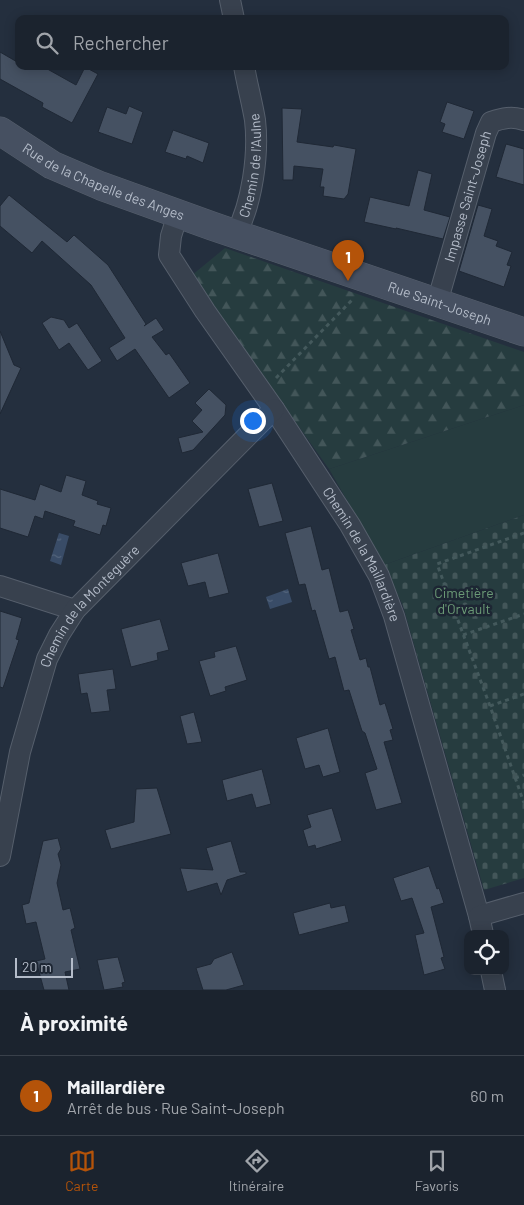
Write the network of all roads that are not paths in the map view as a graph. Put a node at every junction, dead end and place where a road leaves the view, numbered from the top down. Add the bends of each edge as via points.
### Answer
1 (230, 0) edge
2 (233, 15) edge
3 (245, 70) edge
4 (524, 120) edge
5 (0, 131) edge
6 (178, 214) junction
7 (224, 230) junction
8 (437, 303) junction
9 (524, 332) edge
10 (268, 401) junction
11 (0, 586) edge
12 (75, 610) junction
13 (0, 848) edge
14 (0, 856) edge
15 (524, 903) edge
16 (481, 925) edge
17 (492, 975) edge
18 (495, 990) edge

1 - 2 street
3 - 7 street, Chemin de l'Aulne via 255,121 256,158 243,221
4 - 8 street, Impasse Saint-Joseph via 514,117 491,122
5 - 6 main road, Rue de la Chapelle des Anges via 52,165
6 - 7 main road, Rue de la Chapelle des Anges
6 - 10 street, Chemin de la Maillardière via 168,255
7 - 8 main road, Rue Saint-Joseph
8 - 9 main road, Rue Saint-Joseph
10 - 12 street, Chemin de la Monteguère
10 - 16 street, Chemin de la Maillardière via 350,524 379,576 394,616
11 - 12 street
12 - 13 street, Chemin de la Monteguère via 46,659 20,752
13 - 14 street, Chemin de la Monteguère
15 - 16 street
17 - 18 street

